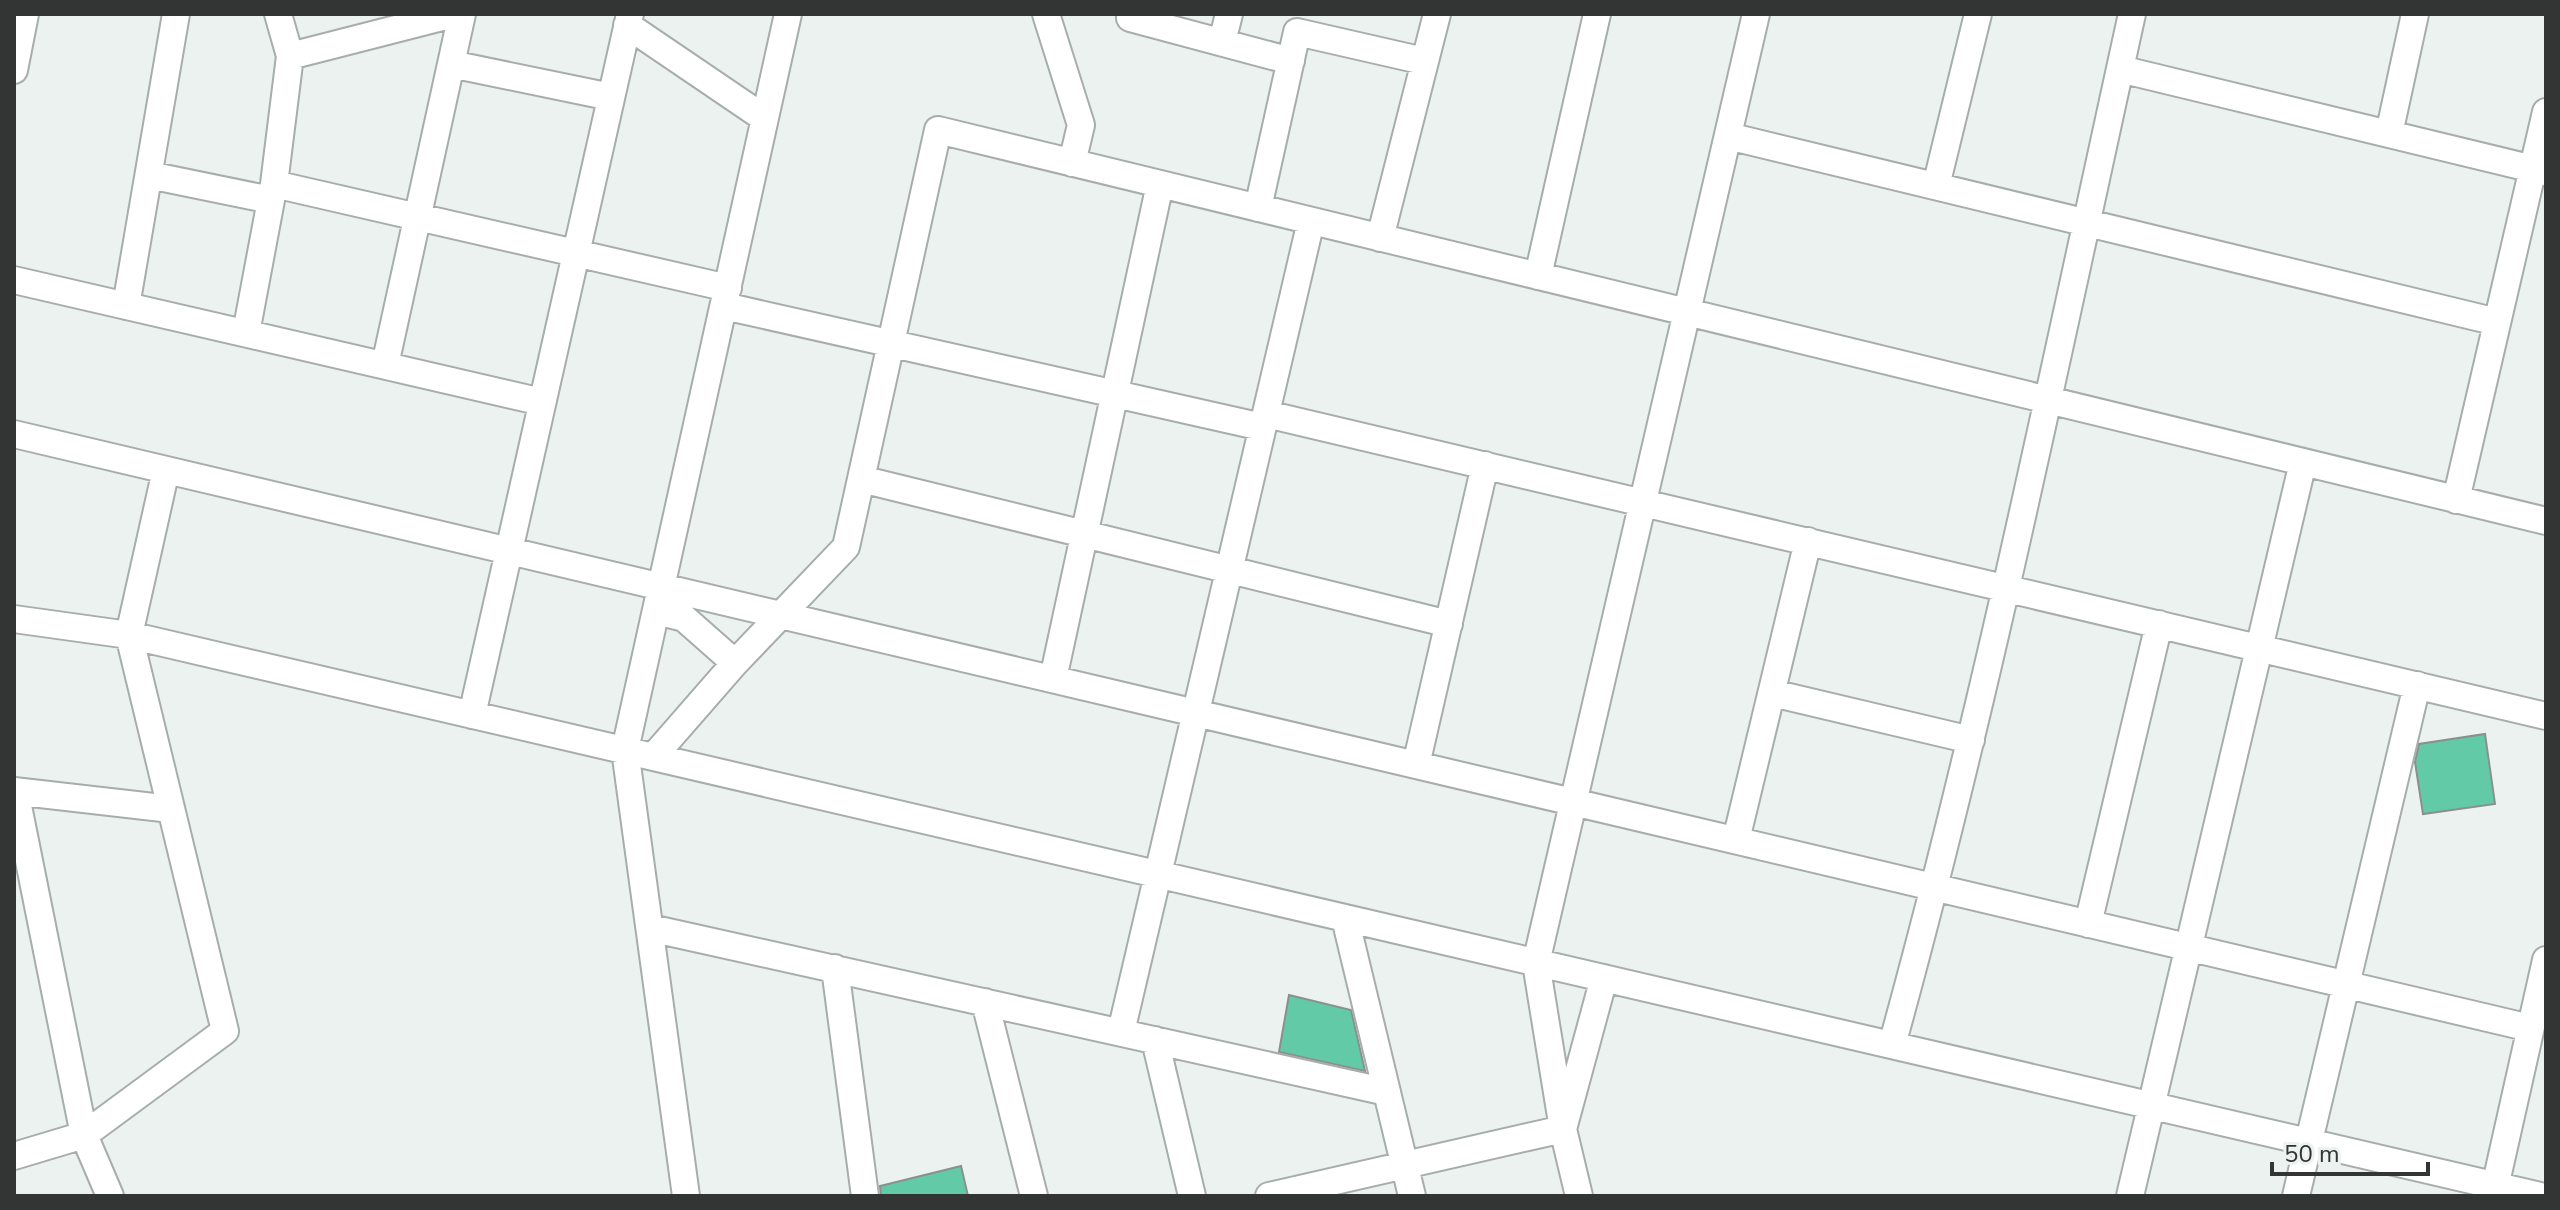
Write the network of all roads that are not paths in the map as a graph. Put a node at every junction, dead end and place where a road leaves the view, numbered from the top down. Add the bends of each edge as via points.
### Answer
1 (25, 14) edge
2 (176, 14) edge
3 (278, 14) edge
4 (454, 14) edge
5 (462, 14) edge
6 (788, 14) edge
7 (1046, 14) edge
8 (1131, 14) edge
9 (1229, 14) edge
10 (1437, 14) edge
11 (1597, 14) edge
12 (1756, 14) edge
13 (1978, 14) edge
14 (2132, 14) edge
15 (2415, 14) edge
16 (628, 19) edge
17 (1222, 42) junction
18 (290, 56) junction
19 (1291, 61) junction
20 (1424, 61) junction
21 (451, 64) junction
22 (2120, 69) junction
23 (14, 70) edge
24 (611, 97) junction
25 (2546, 112) edge
26 (764, 118) junction
27 (2389, 134) junction
28 (1728, 136) junction
29 (1072, 163) junction
30 (2539, 171) edge
31 (149, 175) junction
32 (1160, 184) junction
33 (1936, 186) junction
34 (273, 192) junction
35 (1258, 208) junction
36 (418, 217) junction
37 (1311, 221) junction
38 (2086, 223) junction
39 (1380, 238) junction
40 (576, 253) junction
41 (1538, 276) junction
42 (14, 280) edge
43 (726, 297) junction
44 (126, 306) junction
45 (1686, 312) junction
46 (2497, 322) junction
47 (246, 333) junction
48 (891, 344) junction
49 (385, 365) junction
50 (1115, 394) junction
51 (2048, 400) junction
52 (542, 402) junction
53 (1264, 420) junction
54 (14, 434) edge
55 (2303, 462) junction
56 (1485, 465) junction
57 (166, 470) junction
58 (861, 479) junction
59 (2456, 500) junction
60 (1642, 502) junction
61 (2546, 521) edge
62 (1084, 535) junction
63 (1808, 541) junction
64 (509, 551) junction
65 (1229, 570) junction
66 (2007, 588) junction
67 (659, 599) junction
68 (781, 618) junction
69 (14, 619) edge
70 (1449, 624) junction
71 (2159, 624) junction
72 (129, 635) junction
73 (2259, 648) junction
74 (735, 663) junction
75 (1053, 679) junction
76 (2417, 685) junction
77 (1772, 693) junction
78 (1196, 713) junction
79 (472, 715) junction
80 (2546, 716) edge
81 (1971, 740) junction
82 (625, 750) junction
83 (653, 757) junction
84 (1416, 765) junction
85 (15, 791) edge
86 (1573, 802) junction
87 (171, 809) junction
88 (1736, 840) junction
89 (1158, 874) junction
90 (1935, 887) junction
91 (1345, 918) junction
92 (2088, 924) junction
93 (650, 928) junction
94 (2188, 947) junction
95 (2546, 960) edge
96 (1536, 963) junction
97 (835, 968) junction
98 (1604, 978) junction
99 (2346, 985) junction
100 (985, 1002) junction
101 (2530, 1028) junction
102 (1121, 1032) junction
103 (1155, 1040) junction
104 (1892, 1045) junction
105 (1387, 1092) junction
106 (2151, 1106) junction
107 (1563, 1129) junction
108 (84, 1135) junction
109 (2309, 1142) junction
110 (14, 1156) edge
111 (1405, 1165) junction
112 (2494, 1191) edge
113 (110, 1196) edge
114 (686, 1196) edge
115 (865, 1196) edge
116 (1034, 1196) edge
117 (1192, 1196) edge
118 (1269, 1196) edge
119 (1412, 1196) edge
120 (1579, 1196) edge
121 (2130, 1196) edge
122 (2296, 1196) edge
123 (2540, 1196) edge

1 - 23 street
2 - 31 street
3 - 18 street
4 - 18 street
5 - 21 street
6 - 26 street
7 - 29 street via 1081,125
8 - 17 street via 1130,18
9 - 17 street
10 - 20 street
11 - 41 street
12 - 28 street
13 - 33 street
14 - 22 street
15 - 27 street
16 - 24 street
16 - 26 street
17 - 19 street
18 - 34 street
19 - 20 street via 1297,32
19 - 35 street
20 - 39 street
21 - 24 street
21 - 36 street
22 - 27 street
22 - 38 street
24 - 40 street
25 - 30 street
26 - 43 street
27 - 30 street
28 - 33 street
28 - 45 street
29 - 32 street
29 - 48 street via 938,130
30 - 46 street
31 - 34 street
31 - 44 street
32 - 35 street
32 - 50 street
33 - 38 street
34 - 36 street
34 - 47 street
35 - 37 street
36 - 40 street
36 - 49 street
37 - 39 street
37 - 53 street
38 - 46 street
38 - 51 street
39 - 41 street
40 - 43 street
40 - 52 street
41 - 45 street
42 - 44 street
43 - 48 street
43 - 67 street
44 - 47 street
45 - 51 street
45 - 60 street
46 - 59 street
47 - 49 street
48 - 50 street
48 - 58 street
49 - 52 street
50 - 53 street
50 - 62 street
51 - 55 street
51 - 66 street
52 - 64 street
53 - 56 street
53 - 65 street
54 - 57 street
55 - 59 street
55 - 73 street
56 - 60 street
56 - 70 street
57 - 64 street
57 - 72 street
58 - 62 street
58 - 68 street via 846,547
59 - 61 street
60 - 63 street
60 - 86 street
62 - 65 street
62 - 75 street
63 - 66 street
63 - 77 street
64 - 67 street
64 - 79 street
65 - 70 street
65 - 78 street
66 - 71 street
66 - 81 street
67 - 68 street
67 - 74 street
67 - 82 street
68 - 74 street
68 - 75 street
69 - 72 street
70 - 84 street
71 - 73 street
71 - 92 street
72 - 79 street
72 - 87 street
73 - 76 street
73 - 94 street
74 - 83 street
75 - 78 street
76 - 80 street
76 - 99 street
77 - 81 street
77 - 88 street
78 - 84 street
78 - 89 street
79 - 82 street
81 - 90 street
82 - 83 street
82 - 93 street
83 - 89 street
84 - 86 street
85 - 87 street
85 - 108 street
86 - 88 street
86 - 96 street
87 - 108 street via 225,1031
88 - 90 street
89 - 91 street
89 - 102 street
90 - 92 street
90 - 104 street
91 - 96 street
91 - 105 street
92 - 94 street
93 - 97 street
93 - 114 street
94 - 99 street
94 - 106 street
95 - 101 street
96 - 98 street
96 - 107 street
97 - 100 street
97 - 115 street
98 - 104 street
98 - 107 street
99 - 101 street
99 - 109 street
100 - 102 street
100 - 116 street
101 - 112 street
102 - 103 street
103 - 105 street
103 - 117 street
104 - 106 street
105 - 111 street
106 - 109 street
106 - 121 street
107 - 111 street
107 - 120 street
108 - 110 street
108 - 113 street
109 - 112 street
109 - 122 street
111 - 118 street
111 - 119 street
112 - 123 street

